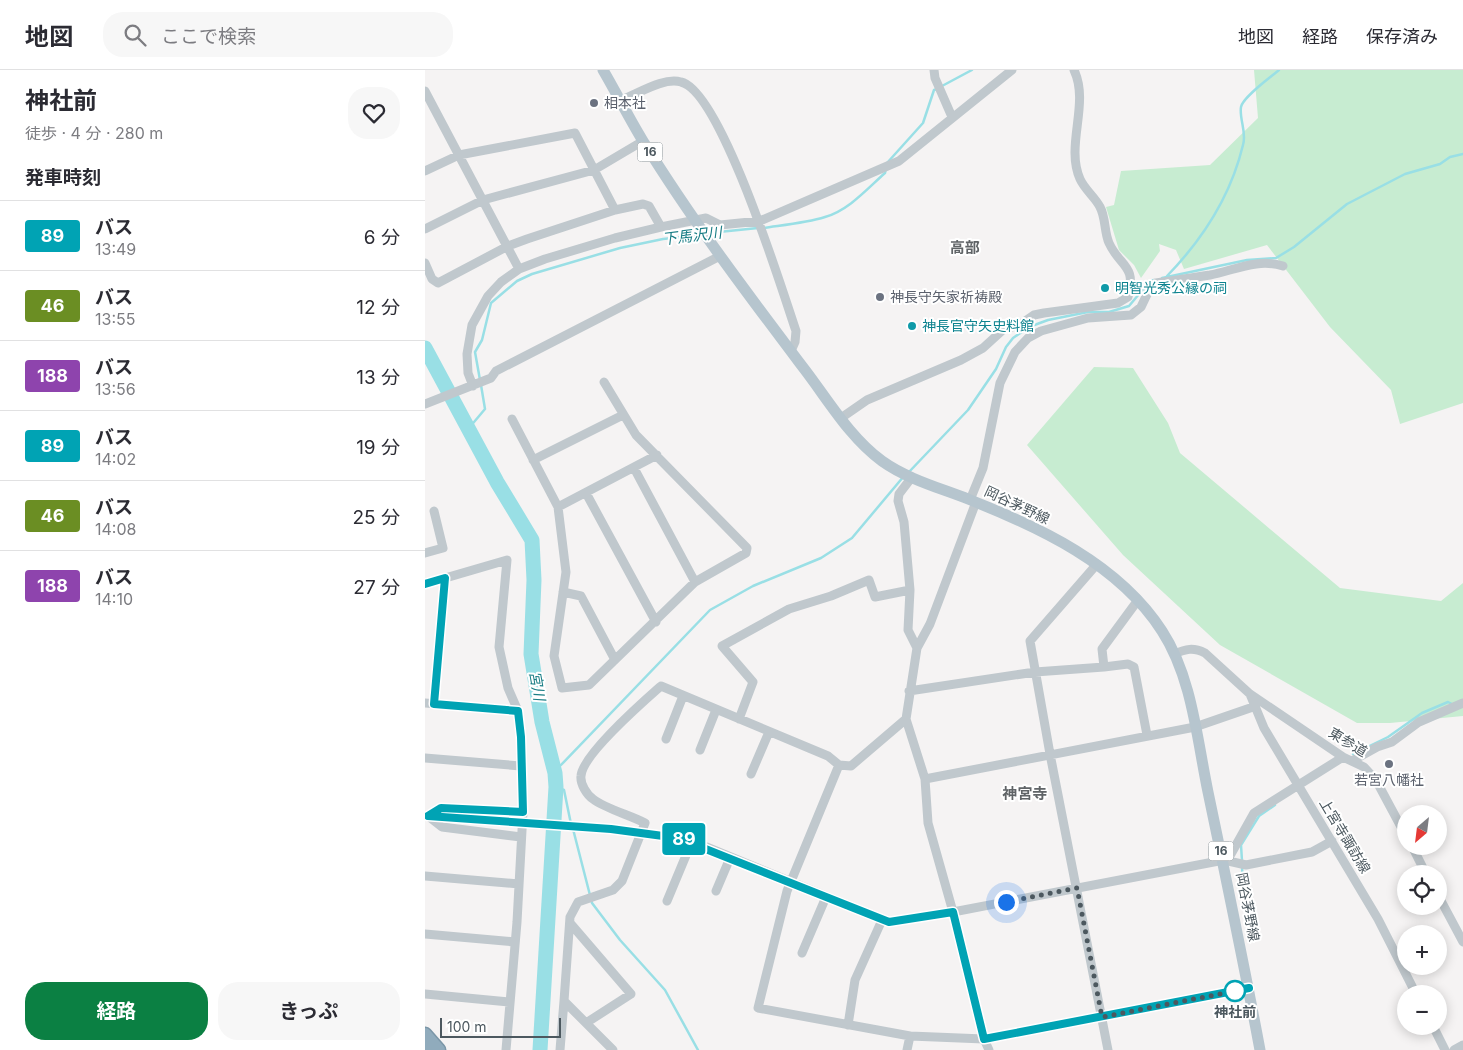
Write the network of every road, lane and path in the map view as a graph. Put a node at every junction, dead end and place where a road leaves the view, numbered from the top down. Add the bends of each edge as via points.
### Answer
1 (603, 70) edge
2 (934, 70) edge
3 (1012, 70) edge
4 (1074, 70) edge
5 (425, 91) edge
6 (621, 100) junction
7 (429, 108) edge
8 (952, 117) junction
9 (643, 141) junction
10 (459, 155) junction
11 (595, 170) junction
12 (425, 171) edge
13 (483, 200) junction
14 (615, 210) junction
15 (699, 225) junction
16 (761, 225) junction
17 (661, 227) junction
18 (425, 229) edge
19 (508, 246) junction
20 (720, 256) junction
21 (425, 263) edge
22 (1283, 266) dead end
23 (519, 269) junction
24 (1134, 302) junction
25 (1022, 331) junction
26 (791, 351) junction
27 (605, 382) dead end
28 (472, 386) junction
29 (429, 401) edge
30 (623, 415) junction
31 (841, 418) junction
32 (512, 419) dead end
33 (657, 456) junction
34 (533, 460) junction
35 (634, 468) junction
36 (907, 475) junction
37 (586, 493) junction
38 (973, 501) junction
39 (558, 507) junction
40 (434, 510) dead end
41 (425, 553) edge
42 (1097, 564) junction
43 (445, 578) junction
44 (695, 582) junction
45 (425, 584) edge
46 (910, 590) junction
47 (563, 592) junction
48 (1138, 600) junction
49 (656, 622) junction
50 (917, 648) junction
51 (1174, 654) junction
52 (615, 660) junction
53 (1103, 667) junction
54 (1035, 672) junction
55 (909, 691) junction
56 (1250, 694) junction
57 (683, 696) junction
58 (430, 703) edge
59 (1463, 703) edge
60 (1253, 706) junction
61 (716, 710) junction
62 (518, 711) junction
63 (906, 718) junction
64 (739, 719) junction
65 (1195, 727) junction
66 (769, 732) junction
67 (1147, 735) junction
68 (665, 739) dead end
69 (700, 750) dead end
70 (1050, 754) junction
71 (1343, 757) junction
72 (425, 758) edge
73 (1352, 761) junction
74 (839, 765) junction
75 (521, 766) junction
76 (751, 774) dead end
77 (925, 779) junction
78 (1298, 784) junction
79 (523, 812) junction
80 (426, 816) edge
81 (1397, 819) edge
82 (642, 832) junction
83 (521, 837) junction
84 (691, 841) junction
85 (1333, 841) junction
86 (731, 858) junction
87 (1223, 860) junction
88 (425, 876) edge
89 (790, 881) junction
90 (519, 884) junction
91 (1077, 888) junction
92 (716, 891) dead end
93 (827, 897) junction
94 (667, 901) dead end
95 (953, 912) junction
96 (1447, 912) edge
97 (882, 920) junction
98 (570, 923) junction
99 (425, 934) edge
100 (515, 942) junction
101 (1463, 942) edge
102 (802, 953) dead end
103 (1411, 985) edge
104 (1249, 988) junction
105 (425, 994) edge
106 (564, 1001) junction
107 (509, 1002) junction
108 (1102, 1017) junction
109 (586, 1023) junction
110 (848, 1025) junction
111 (425, 1034) edge
112 (1438, 1035) edge
113 (910, 1036) junction
114 (984, 1039) junction
115 (1463, 1046) edge
116 (439, 1050) edge
117 (506, 1050) edge
118 (560, 1050) edge
119 (613, 1050) edge
120 (907, 1050) edge
121 (989, 1050) edge
122 (1108, 1050) edge
123 (1260, 1050) edge
124 (1445, 1050) edge
125 (1454, 1050) edge

1 - 6 main road, 岡谷茅野線 / 16
2 - 8 street
3 - 8 street
4 - 24 street via 1079,79 1076,166 1085,189 1099,205 1116,256 1130,274
5 - 7 street
6 - 9 main road, 岡谷茅野線 / 16
6 - 16 street via 656,83 681,82 694,90 732,156
7 - 10 street
8 - 16 street via 899,161 787,207
9 - 11 street
9 - 15 main road, 岡谷茅野線 / 16
10 - 11 street via 575,133
10 - 12 street
10 - 13 street
11 - 13 street
11 - 14 street
13 - 18 street
13 - 19 street
14 - 17 street via 643,204 649,206
14 - 19 street
15 - 16 street via 706,218 720,225
15 - 17 street
15 - 20 main road, 岡谷茅野線 / 16
16 - 26 street via 795,331
17 - 23 street
19 - 21 street via 438,282 432,280
19 - 23 street
20 - 26 main road, 岡谷茅野線 / 16
20 - 28 street via 495,371
22 - 24 street via 1263,262 1156,283
23 - 28 street via 488,296 472,325 467,354
24 - 25 street via 1039,314
24 - 25 street via 1131,315 1087,318 1041,331
25 - 31 street via 1005,328 983,348 867,400
25 - 38 street via 1003,373
26 - 31 main road, 岡谷茅野線 / 16
27 - 30 street
28 - 29 street
30 - 33 street via 636,435
30 - 34 street
31 - 36 main road, 岡谷茅野線 / 16 via 868,449
32 - 34 street
33 - 35 street
33 - 44 street via 747,548 746,553
34 - 39 street
35 - 37 street
35 - 44 street
36 - 38 main road, 岡谷茅野線 / 16
36 - 46 street via 898,502 904,522
37 - 39 street
37 - 49 street
38 - 42 main road, 岡谷茅野線 / 16 via 1015,519
38 - 50 street via 930,624
39 - 47 street via 566,572
40 - 41 street via 443,548
42 - 48 main road, 岡谷茅野線 / 16
42 - 54 street via 1030,641
43 - 45 street
43 - 58 street
43 - 62 street via 507,560 499,647 508,688
44 - 49 street
46 - 50 street via 908,630
46 - 64 street via 875,597 869,580 789,609 722,646 753,682
47 - 52 street via 581,596
47 - 52 street via 554,656 562,688 589,685
48 - 51 main road, 岡谷茅野線 / 16 via 1160,627
48 - 53 street via 1102,649
49 - 52 street
50 - 55 street
51 - 56 street, 東参道 via 1188,649 1205,653
51 - 65 main road, 岡谷茅野線 / 16
53 - 54 street
53 - 67 street via 1128,664 1134,667
54 - 55 street
54 - 70 street
55 - 63 street
56 - 60 street, 上宮寺諏訪線
56 - 71 street, 東参道
57 - 61 street
57 - 68 street
57 - 82 street via 661,686 630,713 584,766 582,783 593,799 645,823
58 - 62 street
59 - 73 street via 1419,722 1392,742
60 - 65 street
60 - 78 street, 上宮寺諏訪線
61 - 64 street
61 - 69 street
62 - 75 street
63 - 74 street via 851,766
63 - 77 street
64 - 66 street
65 - 67 street
65 - 87 main road, 岡谷茅野線 / 16
66 - 74 street via 828,756
66 - 76 street
67 - 70 street
70 - 77 street
70 - 91 street
71 - 73 street, 東参道
71 - 78 street
72 - 75 street
73 - 81 street, 東参道 via 1364,767 1376,780
74 - 89 street
75 - 79 street
77 - 95 street via 928,823
78 - 85 street, 上宮寺諏訪線
78 - 87 street via 1254,813 1231,854
79 - 80 street via 441,808
79 - 83 street
80 - 82 street, bridge
80 - 83 street via 442,827
82 - 84 street
82 - 98 street via 622,881 613,890 575,904
83 - 90 street
84 - 86 street
84 - 94 street
85 - 87 street via 1312,852 1246,865
85 - 103 street, 上宮寺諏訪線
86 - 89 street
86 - 92 street
87 - 91 street
87 - 104 main road, 岡谷茅野線 / 16
88 - 90 street
89 - 93 street
89 - 110 street via 758,1008
90 - 100 street
91 - 95 street
91 - 108 street
93 - 97 street
93 - 102 street
95 - 97 street via 898,921
95 - 114 street
96 - 101 street
97 - 110 street via 855,980
98 - 106 street
98 - 109 street via 631,994
99 - 100 street
100 - 107 street
104 - 108 street
104 - 123 main road, 岡谷茅野線 / 16
105 - 107 street
106 - 109 street
106 - 118 street
107 - 117 street
108 - 114 street
108 - 122 street
109 - 119 street
110 - 113 street
111 - 116 highway
112 - 124 street
113 - 114 street
113 - 120 street
114 - 121 street
115 - 125 street

